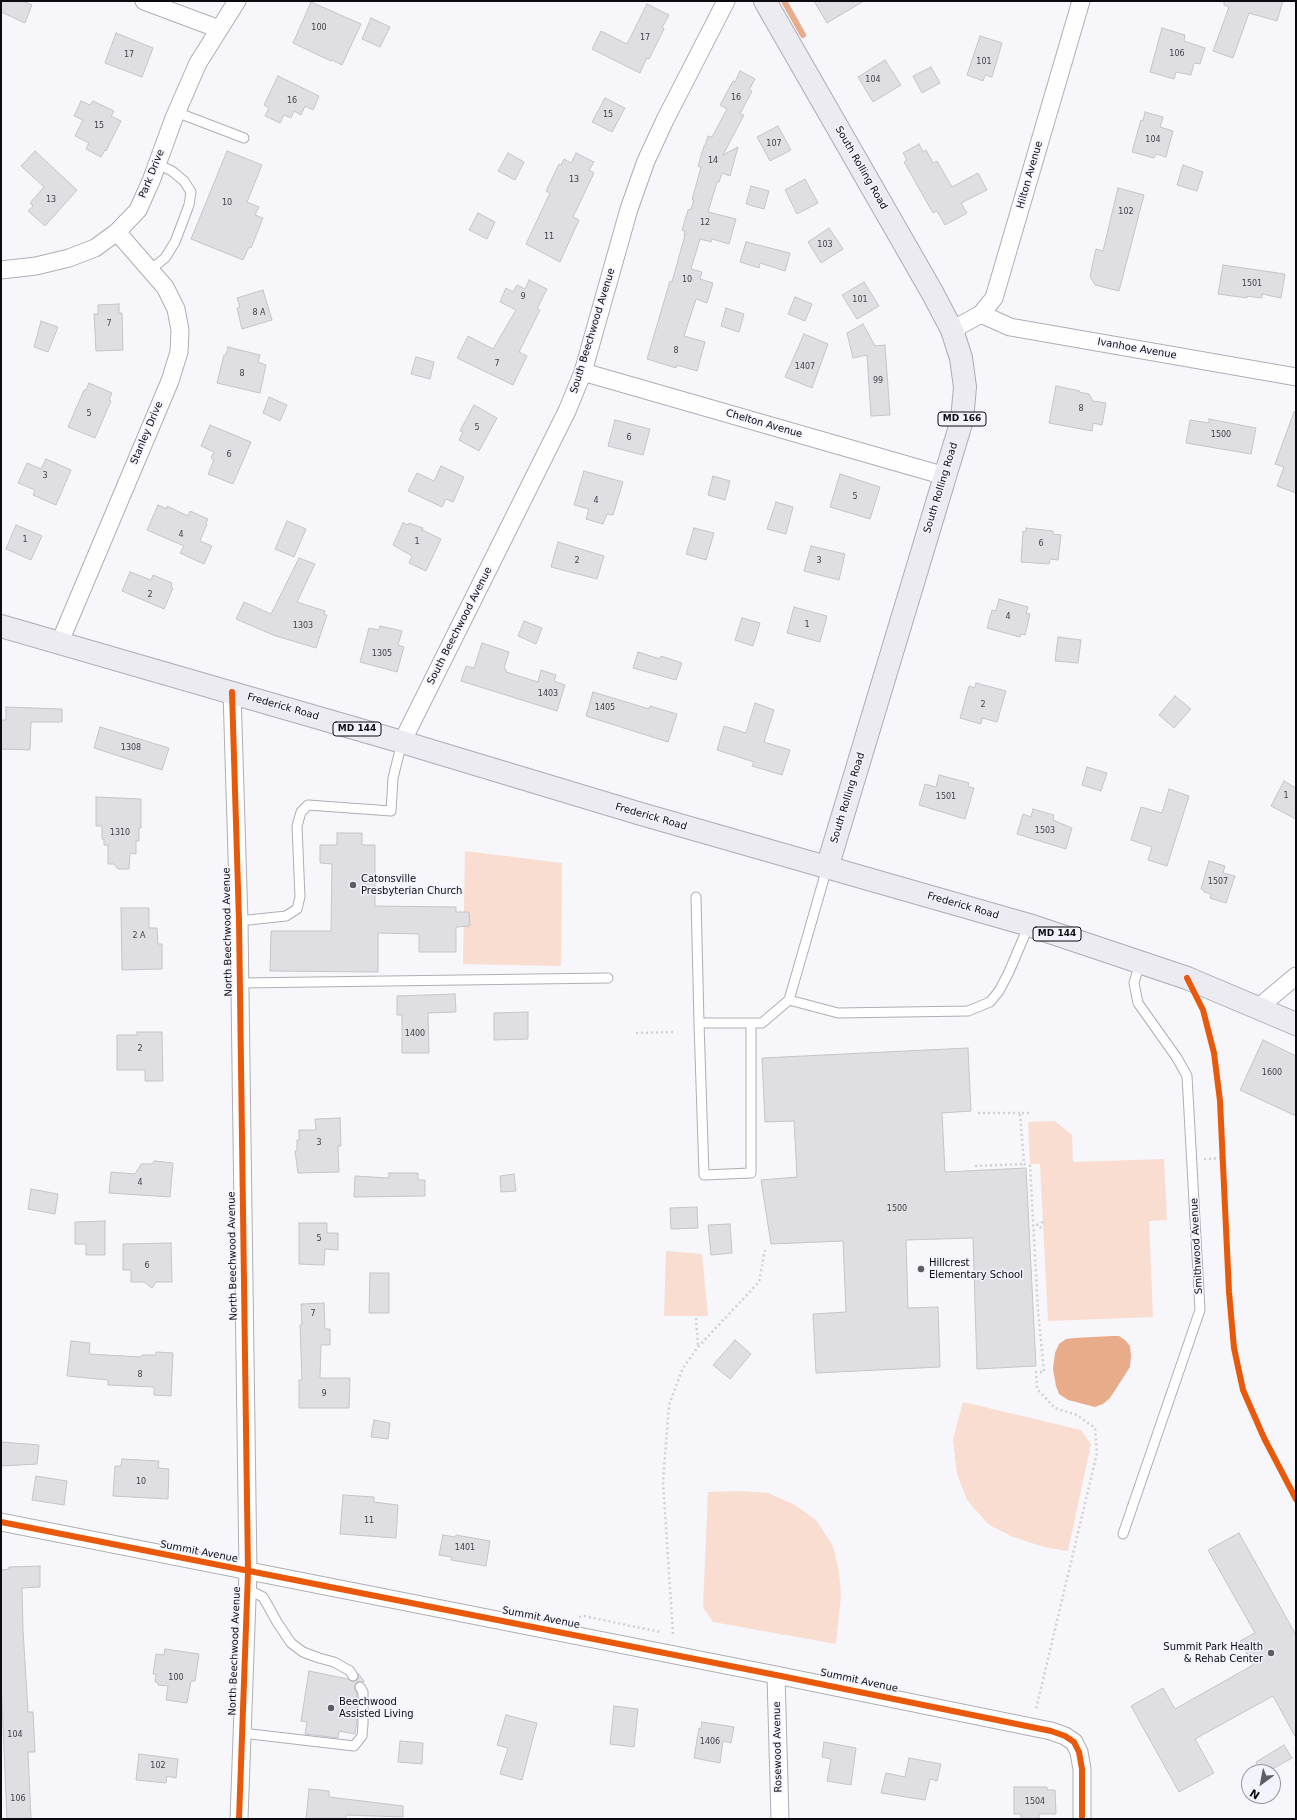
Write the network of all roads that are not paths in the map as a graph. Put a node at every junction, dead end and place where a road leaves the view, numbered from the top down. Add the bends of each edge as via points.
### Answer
1 (144, 1) edge
2 (237, 1) edge
3 (726, 1) edge
4 (765, 1) edge
5 (1081, 1) edge
6 (219, 29) junction
7 (176, 112) junction
8 (244, 138) dead end
9 (157, 164) junction
10 (117, 232) junction
11 (151, 269) junction
12 (1, 270) edge
13 (981, 314) junction
14 (952, 330) junction
15 (583, 372) junction
16 (1296, 377) edge
17 (945, 476) junction
18 (1, 626) edge
19 (58, 644) junction
20 (232, 692) junction
21 (402, 742) junction
22 (827, 868) junction
23 (696, 897) dead end
24 (239, 921) junction
25 (1029, 925) junction
26 (1140, 962) junction
27 (1296, 976) edge
28 (608, 978) dead end
29 (240, 983) junction
30 (789, 1000) junction
31 (1259, 1007) junction
32 (699, 1023) junction
33 (750, 1023) junction
34 (1296, 1024) edge
35 (1, 1522) edge
36 (1122, 1534) dead end
37 (248, 1572) junction
38 (247, 1589) junction
39 (776, 1674) junction
40 (353, 1676) dead end
41 (360, 1687) dead end
42 (242, 1733) junction
43 (239, 1819) edge
44 (780, 1819) edge
45 (1082, 1819) edge

1 - 6 street
2 - 6 street, Park Drive
3 - 15 street, South Beechwood Avenue via 646,161 629,209
4 - 14 main road, South Rolling Road / MD 166
5 - 13 street, Hilton Avenue via 994,298
6 - 7 street, Park Drive via 198,63
7 - 8 lane
7 - 9 street, Park Drive
9 - 10 street, Park Drive via 138,210
9 - 11 lane via 172,171 184,181 191,192 189,205 175,242 165,258
10 - 11 street, Stanley Drive
10 - 12 street, Park Drive via 95,248 69,258 36,266
11 - 19 street, Stanley Drive via 165,287 176,309 180,330 179,352 170,381
13 - 14 street, Hilton Avenue
13 - 16 street, Ivanhoe Avenue via 1010,327
14 - 17 main road, South Rolling Road / MD 166 via 961,358 965,387 962,420
15 - 17 street, Chelton Avenue
15 - 21 street, South Beechwood Avenue via 567,411
17 - 22 main road, South Rolling Road / MD 166
18 - 19 main road, Frederick Road / MD 144
19 - 20 main road, Frederick Road / MD 144
20 - 21 main road, Frederick Road / MD 144
20 - 24 street, North Beechwood Avenue
21 - 22 main road, Frederick Road / MD 144
21 - 24 lane via 393,778 391,811 308,805 301,812 297,826 300,897 297,908 286,916
22 - 25 main road, Frederick Road / MD 144
22 - 30 lane
23 - 32 lane
24 - 29 street, North Beechwood Avenue
25 - 26 main road, Frederick Road / MD 144
25 - 30 lane via 999,991 990,1002 968,1011 838,1013
26 - 31 main road, Frederick Road / MD 144
26 - 36 lane, Smithwood Avenue via 1134,983 1138,1003 1187,1076 1200,1310
27 - 31 street
28 - 29 lane
29 - 37 street, North Beechwood Avenue
30 - 33 lane via 762,1023
31 - 34 main road, Frederick Road / MD 144
32 - 33 lane
32 - 33 lane via 704,1175 751,1173
35 - 37 street, Summit Avenue
37 - 38 street, North Beechwood Avenue
37 - 39 street, Summit Avenue
38 - 40 lane via 263,1597 291,1643 303,1652 334,1662 350,1671
38 - 42 street, North Beechwood Avenue
39 - 44 street, Rosewood Avenue
39 - 45 street, Summit Avenue via 1065,1736 1074,1742 1079,1752 1082,1769
41 - 42 lane via 364,1692 362,1736 354,1746
42 - 43 street, North Beechwood Avenue

